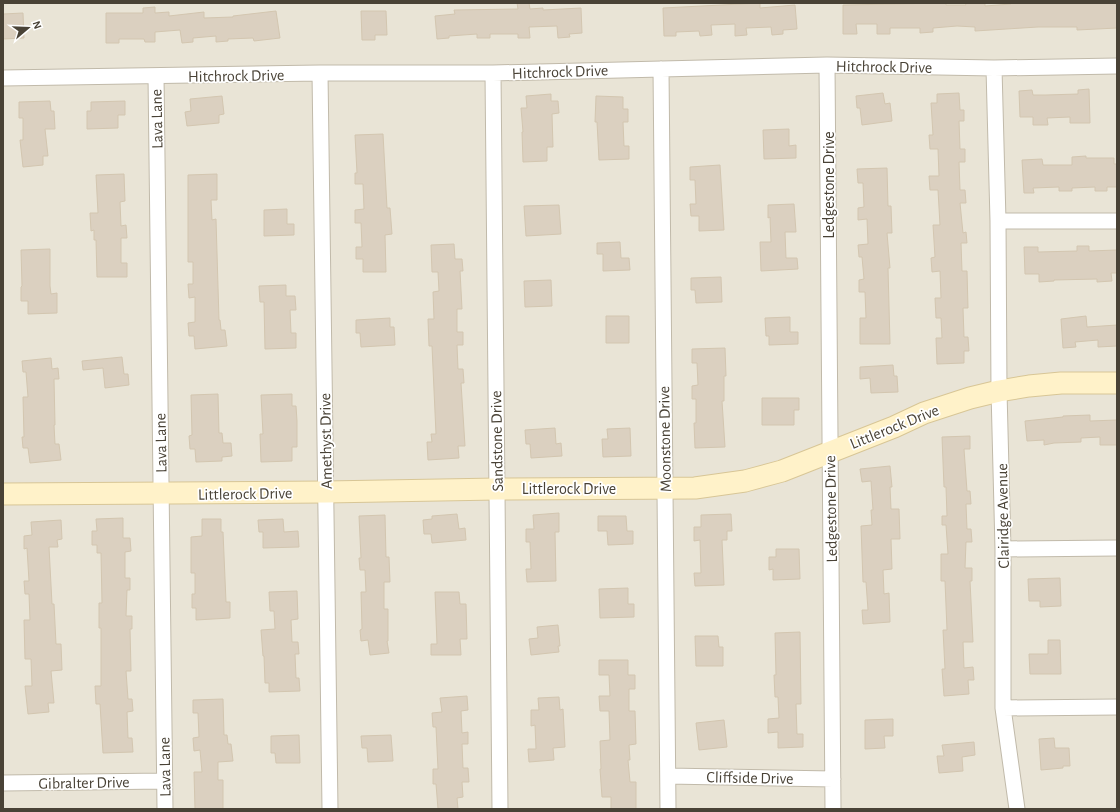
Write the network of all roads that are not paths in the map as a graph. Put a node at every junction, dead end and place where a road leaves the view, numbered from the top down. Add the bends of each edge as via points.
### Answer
1 (828, 65) junction
2 (1117, 66) edge
3 (994, 68) junction
4 (661, 69) junction
5 (320, 73) junction
6 (493, 73) junction
7 (156, 76) junction
8 (3, 78) edge
9 (1117, 220) edge
10 (998, 221) junction
11 (1117, 383) edge
12 (999, 390) junction
13 (830, 452) junction
14 (665, 488) junction
15 (497, 489) junction
16 (326, 492) junction
17 (3, 494) edge
18 (161, 494) junction
19 (1117, 548) edge
20 (1003, 549) junction
21 (1003, 708) junction
22 (1117, 708) edge
23 (668, 776) junction
24 (833, 779) junction
25 (164, 782) junction
26 (3, 783) edge
27 (165, 809) edge
28 (330, 809) edge
29 (500, 809) edge
30 (668, 809) edge
31 (833, 809) edge
32 (1018, 809) edge

1 - 3 street, Hitchrock Drive
1 - 4 street, Hitchrock Drive
1 - 13 street, Ledgestone Drive
2 - 3 street, Hitchrock Drive
3 - 10 street
4 - 6 street, Hitchrock Drive
4 - 14 street, Moonstone Drive
5 - 6 street, Hitchrock Drive
5 - 7 street, Hitchrock Drive
5 - 16 street, Amethyst Drive
6 - 15 street, Sandstone Drive
7 - 8 street, Hitchrock Drive
7 - 18 street, Lava Lane
9 - 10 street
10 - 12 street, Clairidge Avenue
11 - 12 street, Littlerock Drive via 1061,383
12 - 13 street, Littlerock Drive via 924,413
12 - 20 street, Clairidge Avenue
13 - 14 street, Littlerock Drive via 782,471 745,481 695,488
13 - 24 street, Ledgestone Drive
14 - 15 street, Littlerock Drive
14 - 23 street, Moonstone Drive
15 - 16 street, Littlerock Drive
15 - 29 street, Sandstone Drive
16 - 18 street, Littlerock Drive
16 - 28 street, Amethyst Drive
17 - 18 street, Littlerock Drive
18 - 25 street, Lava Lane
19 - 20 street
20 - 21 street, Clairidge Avenue
21 - 22 street
21 - 32 street, Clairidge Avenue
23 - 24 street, Cliffside Drive
23 - 30 street, Moonstone Drive
24 - 31 street, Ledgestone Drive
25 - 26 street, Gibralter Drive
25 - 27 street, Lava Lane

